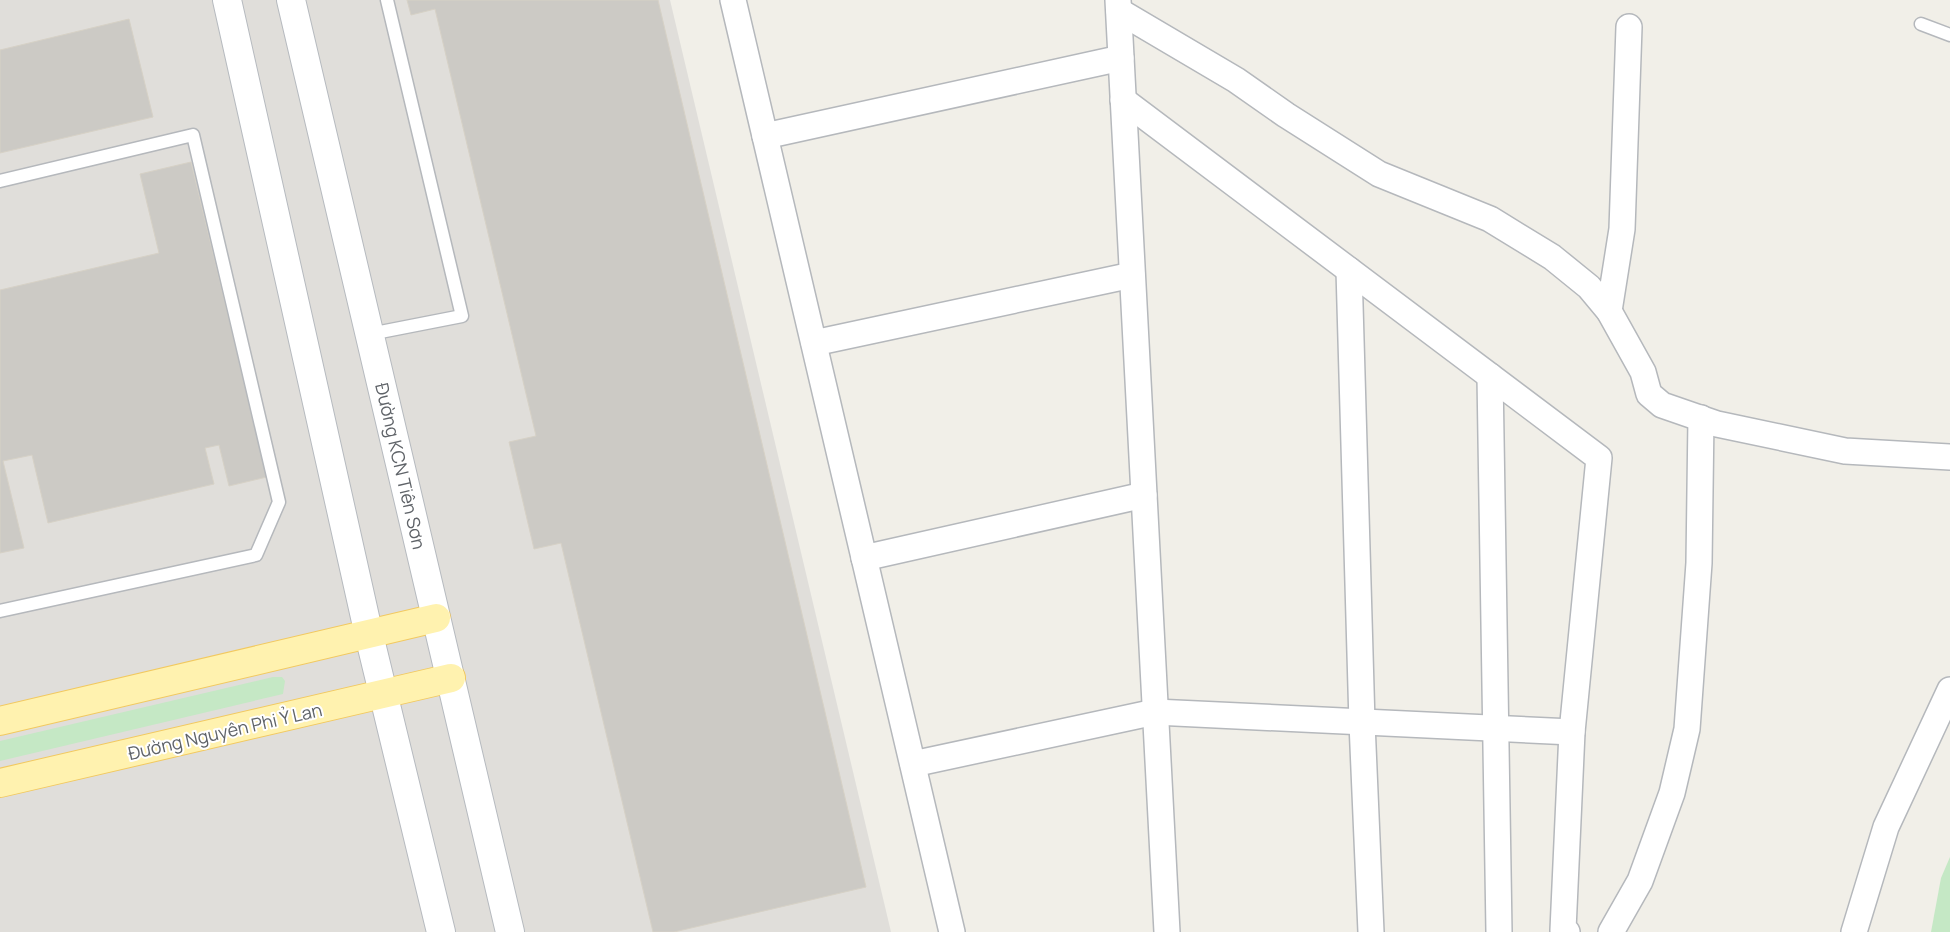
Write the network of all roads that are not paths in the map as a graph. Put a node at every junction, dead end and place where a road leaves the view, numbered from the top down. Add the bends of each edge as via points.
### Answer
1 (227, 0) edge
2 (291, 0) edge
3 (387, 0) edge
4 (733, 0) edge
5 (1118, 6) edge
6 (1921, 24) dead end
7 (1629, 27) dead end
8 (1950, 35) edge
9 (1120, 58) junction
10 (1123, 100) junction
11 (765, 136) junction
12 (0, 181) edge
13 (1349, 270) junction
14 (1132, 275) junction
15 (1609, 311) junction
16 (370, 334) junction
17 (814, 343) junction
18 (1490, 376) junction
19 (1700, 418) junction
20 (1950, 457) edge
21 (1144, 495) junction
22 (864, 558) junction
23 (0, 611) edge
24 (436, 618) junction
25 (369, 635) junction
26 (451, 678) junction
27 (1950, 690) edge
28 (384, 694) junction
29 (1155, 712) junction
30 (0, 721) edge
31 (1362, 722) junction
32 (1496, 728) junction
33 (1572, 732) junction
34 (913, 764) junction
35 (0, 783) edge
36 (442, 932) edge
37 (510, 932) edge
38 (952, 932) edge
39 (1167, 932) edge
40 (1371, 932) edge
41 (1499, 932) edge
42 (1567, 932) edge
43 (1611, 932) edge
44 (1854, 932) edge

1 - 25 main road
2 - 16 main road, Đường KCN Tiên Sơn
3 - 16 lane via 462,316
4 - 11 street
5 - 9 street
5 - 15 street via 1379,174 1490,219 1552,257 1589,287
6 - 8 lane
7 - 15 street via 1622,229
9 - 10 street
9 - 11 street
10 - 13 street
10 - 14 street
11 - 17 street
12 - 23 lane via 193,135 279,502 256,555
13 - 18 street
13 - 31 street
14 - 17 street
14 - 21 street
15 - 19 street via 1643,372 1649,394 1662,405
16 - 24 main road, Đường KCN Tiên Sơn
17 - 22 street
18 - 32 street
18 - 33 street via 1599,458
19 - 20 street via 1845,451
19 - 43 street via 1699,563 1687,729 1672,793 1640,881
21 - 22 street
21 - 29 street
22 - 34 street
24 - 25 main road
24 - 26 main road, Đường KCN Tiên Sơn
25 - 28 main road
25 - 30 main road
26 - 28 main road, Đường Nguyên Phi Ỷ Lan
26 - 37 main road, Đường KCN Tiên Sơn
27 - 44 street via 1886,827
28 - 35 main road, Đường Nguyên Phi Ỷ Lan
28 - 36 main road
29 - 31 street
29 - 34 street
29 - 39 street
31 - 32 street
31 - 40 street
32 - 33 street
32 - 41 street
33 - 42 street via 1563,930
34 - 38 street

